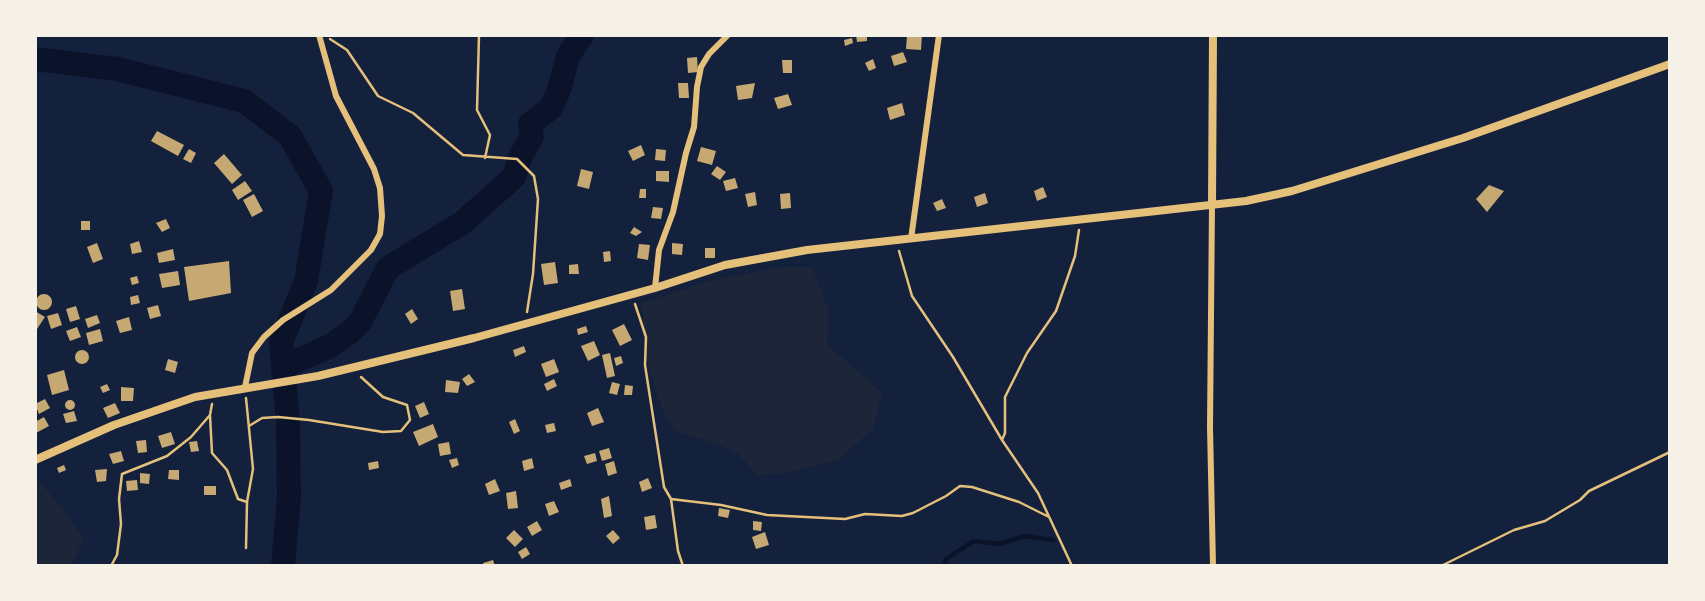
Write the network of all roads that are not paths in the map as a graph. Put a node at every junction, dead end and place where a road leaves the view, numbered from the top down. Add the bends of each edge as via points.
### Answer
1 (319, 35) edge
2 (728, 35) edge
3 (939, 35) edge
4 (1213, 35) edge
5 (1670, 64) edge
6 (1212, 205) junction
7 (911, 239) junction
8 (655, 288) junction
9 (245, 387) junction
10 (35, 460) edge
11 (1213, 566) edge

1 - 9 street via 336,96 380,188 380,234 371,250 331,290 283,320 252,353
2 - 8 street via 701,67 694,127 659,250
3 - 7 street
4 - 6 street
5 - 6 street via 1463,138 1318,183
6 - 7 street
6 - 11 street
7 - 8 street via 807,250 725,265
8 - 9 street via 318,376
9 - 10 street via 173,403

